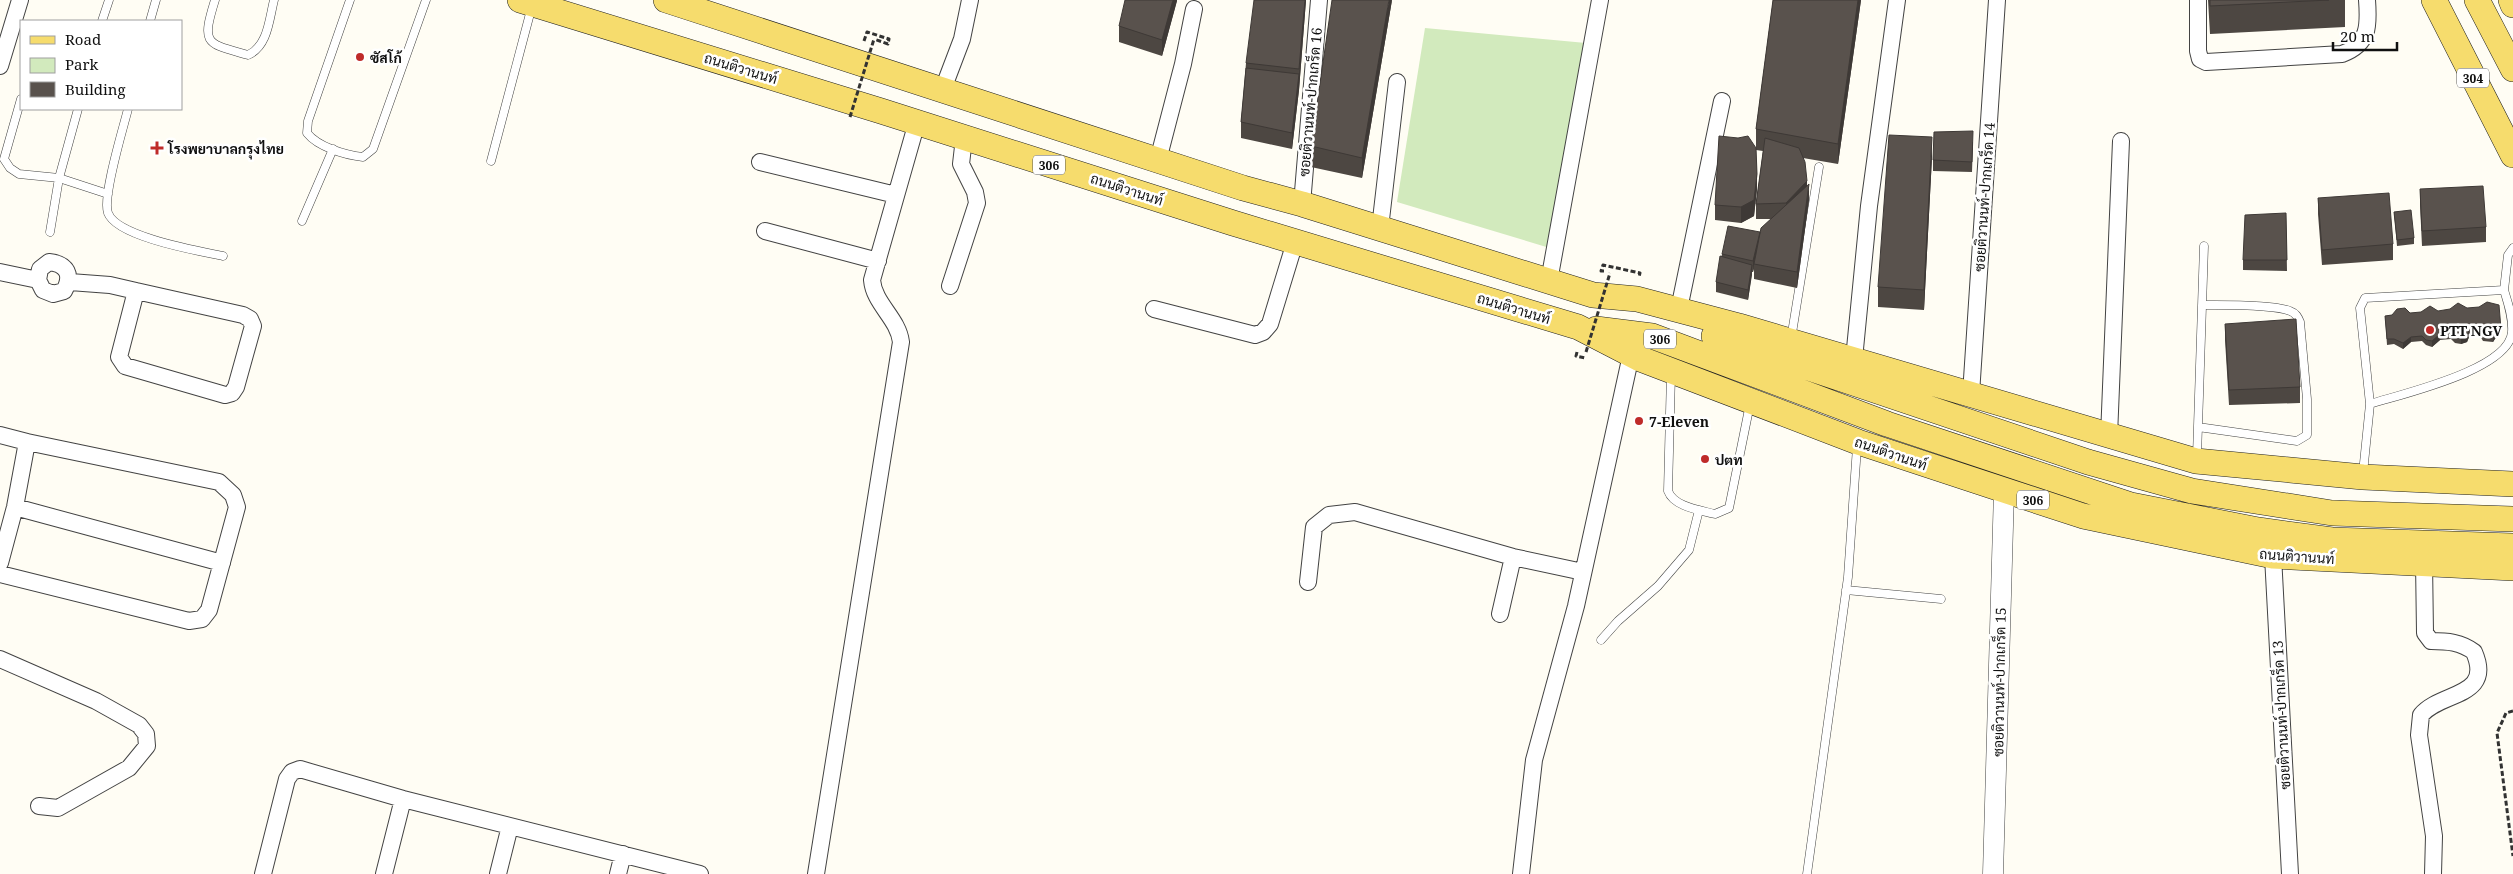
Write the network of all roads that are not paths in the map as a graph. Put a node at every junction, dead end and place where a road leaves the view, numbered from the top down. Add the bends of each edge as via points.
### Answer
1 (20, 0) edge
2 (109, 0) edge
3 (156, 0) edge
4 (215, 0) edge
5 (274, 0) edge
6 (350, 0) edge
7 (426, 0) edge
8 (669, 0) edge
9 (970, 0) edge
10 (1319, 0) edge
11 (1600, 0) edge
12 (1898, 0) edge
13 (1996, 0) edge
14 (2198, 0) edge
15 (2367, 0) edge
16 (2434, 0) edge
17 (2477, 0) edge
18 (2511, 0) edge
19 (526, 2) edge
20 (2513, 4) edge
21 (712, 7) edge
22 (1194, 8) dead end
23 (102, 20) edge
24 (150, 20) edge
25 (0, 66) edge
26 (2513, 69) edge
27 (1396, 82) dead end
28 (943, 89) junction
29 (1722, 101) dead end
30 (20, 103) edge
31 (78, 110) edge
32 (128, 110) edge
33 (917, 122) junction
34 (2507, 133) edge
35 (964, 138) junction
36 (2121, 141) dead end
37 (333, 149) junction
38 (2513, 155) edge
39 (1158, 160) junction
40 (491, 161) dead end
41 (760, 162) dead end
42 (1819, 167) dead end
43 (59, 178) junction
44 (108, 194) junction
45 (896, 195) junction
46 (1302, 204) junction
47 (302, 221) dead end
48 (1380, 228) junction
49 (765, 231) dead end
50 (50, 232) dead end
51 (1295, 242) junction
52 (2204, 246) dead end
53 (2513, 248) edge
54 (223, 256) dead end
55 (878, 261) junction
56 (0, 272) edge
57 (38, 280) junction
58 (1549, 280) junction
59 (70, 282) junction
60 (950, 286) dead end
61 (2504, 290) junction
62 (136, 291) junction
63 (1593, 295) junction
64 (2202, 305) junction
65 (1679, 309) junction
66 (1154, 310) dead end
67 (1578, 327) junction
68 (1791, 341) junction
69 (1631, 354) junction
70 (1854, 359) junction
71 (1671, 369) junction
72 (1971, 394) junction
73 (1750, 402) junction
74 (2370, 404) junction
75 (2198, 426) junction
76 (0, 435) edge
77 (2109, 436) junction
78 (27, 442) junction
79 (1858, 442) junction
80 (2196, 461) junction
81 (2363, 477) junction
82 (2513, 484) edge
83 (2004, 491) junction
84 (15, 507) junction
85 (1699, 510) junction
86 (2513, 519) edge
87 (2513, 546) edge
88 (2273, 556) junction
89 (1513, 557) junction
90 (2424, 562) junction
91 (0, 563) edge
92 (222, 563) junction
93 (2513, 568) edge
94 (1583, 572) junction
95 (0, 574) edge
96 (1308, 582) dead end
97 (1846, 590) junction
98 (1941, 599) dead end
99 (1500, 614) dead end
100 (1601, 640) dead end
101 (0, 659) edge
102 (403, 799) junction
103 (39, 806) dead end
104 (510, 826) junction
105 (623, 854) junction
106 (264, 874) edge
107 (384, 874) edge
108 (498, 874) edge
109 (618, 874) edge
110 (700, 874) edge
111 (816, 874) edge
112 (1521, 874) edge
113 (1806, 874) edge
114 (1993, 874) edge
115 (2290, 874) edge
116 (2432, 874) edge

1 - 25 street
2 - 23 lane
3 - 24 lane
4 - 5 lane via 207,26 208,37 214,45 248,55 258,50 264,40
6 - 37 lane via 306,133 313,141
7 - 37 lane via 373,149 363,157
8 - 21 main road, 306
9 - 28 street via 962,39
10 - 46 street, ซอยติวานนท์-ปากเกร็ด 16
11 - 58 street
12 - 70 street via 1869,206
13 - 72 street, ซอยติวานนท์-ปากเกร็ด 14
14 - 15 street via 2198,51 2206,62 2342,54 2362,43 2369,20
16 - 34 main road, 304
17 - 26 main road
18 - 20 main road
19 - 33 main road, ถนนติวานนท์ / 306
19 - 40 lane
21 - 28 main road, 306
22 - 39 street
27 - 48 street
28 - 39 main road, 306
29 - 65 street
30 - 43 lane via 4,159 19,174
31 - 43 lane
32 - 44 lane
33 - 35 main road, ถนนติวานนท์ / 306
33 - 45 street
34 - 38 main road, 304
35 - 51 main road, ถนนติวานนท์ / 306
35 - 60 street via 961,164 975,192 976,204
36 - 77 street
37 - 47 lane
39 - 46 main road, 306
41 - 45 street
42 - 68 lane
43 - 44 lane
43 - 50 lane
44 - 54 lane via 108,212 115,223 152,240
45 - 55 street
46 - 48 main road, 306
48 - 58 main road, 306
49 - 55 street
51 - 66 street via 1270,324 1255,336
51 - 67 main road, ถนนติวานนท์ / 306
52 - 64 lane
53 - 61 lane via 2508,255
55 - 111 street via 872,280 873,290 900,333 901,342
56 - 57 street
57 - 59 street via 43,290 53,294 64,291
57 - 59 street via 40,269 49,262 60,263 68,271
58 - 63 main road, 306
59 - 62 street
61 - 74 lane via 2512,333 2507,346 2499,354 2473,370
61 - 74 lane via 2365,298 2360,308
62 - 62 street via 119,358 121,362 125,366 225,395 232,393 254,326 250,320 244,315
63 - 65 main road, 306 via 1637,299
63 - 86 main road, 306 via 1636,314 1738,343 2088,462 2192,491 2332,513
64 - 75 lane
64 - 75 lane via 2279,309 2296,314 2300,322 2307,399 2307,435 2297,441
65 - 68 main road, 306
67 - 69 main road, ถนนติวานนท์ / 306
67 - 87 main road, 306 via 1652,336 1886,424 2131,505 2258,530 2332,540
68 - 70 main road, 306
69 - 71 main road, ถนนติวานนท์ / 306
69 - 94 street
70 - 72 main road, 306
71 - 73 main road, ถนนติวานนท์ / 306
71 - 85 lane via 1668,491 1670,498 1677,503
72 - 77 main road, 306
73 - 79 main road, ถนนติวานนท์ / 306
73 - 85 lane via 1729,508 1715,514
74 - 81 lane
75 - 80 lane
76 - 78 street
77 - 80 main road, 306
78 - 84 street
78 - 92 street via 219,482 233,495 237,507
79 - 83 main road, ถนนติวานนท์ / 306
79 - 97 lane
80 - 81 main road, 306
81 - 82 main road, 306
83 - 88 main road, ถนนติวานนท์ / 306 via 2083,516
83 - 114 street, ซอยติวานนท์-ปากเกร็ด 15
84 - 91 street
84 - 92 street
85 - 100 lane via 1689,550 1658,586
88 - 90 main road, ถนนติวานนท์ / 306
88 - 115 street, ซอยติวานนท์-ปากเกร็ด 13
89 - 94 street
89 - 96 street via 1355,512 1329,516 1314,527
89 - 99 street
90 - 93 main road, ถนนติวานนท์ / 306
90 - 116 street via 2425,633 2431,641 2466,646 2474,652 2479,671 2477,679 2466,691 2434,704 2421,715 2419,735 2434,836
92 - 95 street via 209,610 202,619 188,621
94 - 112 street via 1534,760
97 - 98 lane
97 - 113 lane
101 - 103 street via 96,701 139,725 146,734 147,746 129,768 58,808
102 - 104 street
102 - 106 street via 300,769 292,772 287,778
102 - 107 street
104 - 105 street
104 - 108 street
105 - 109 street
105 - 110 street

